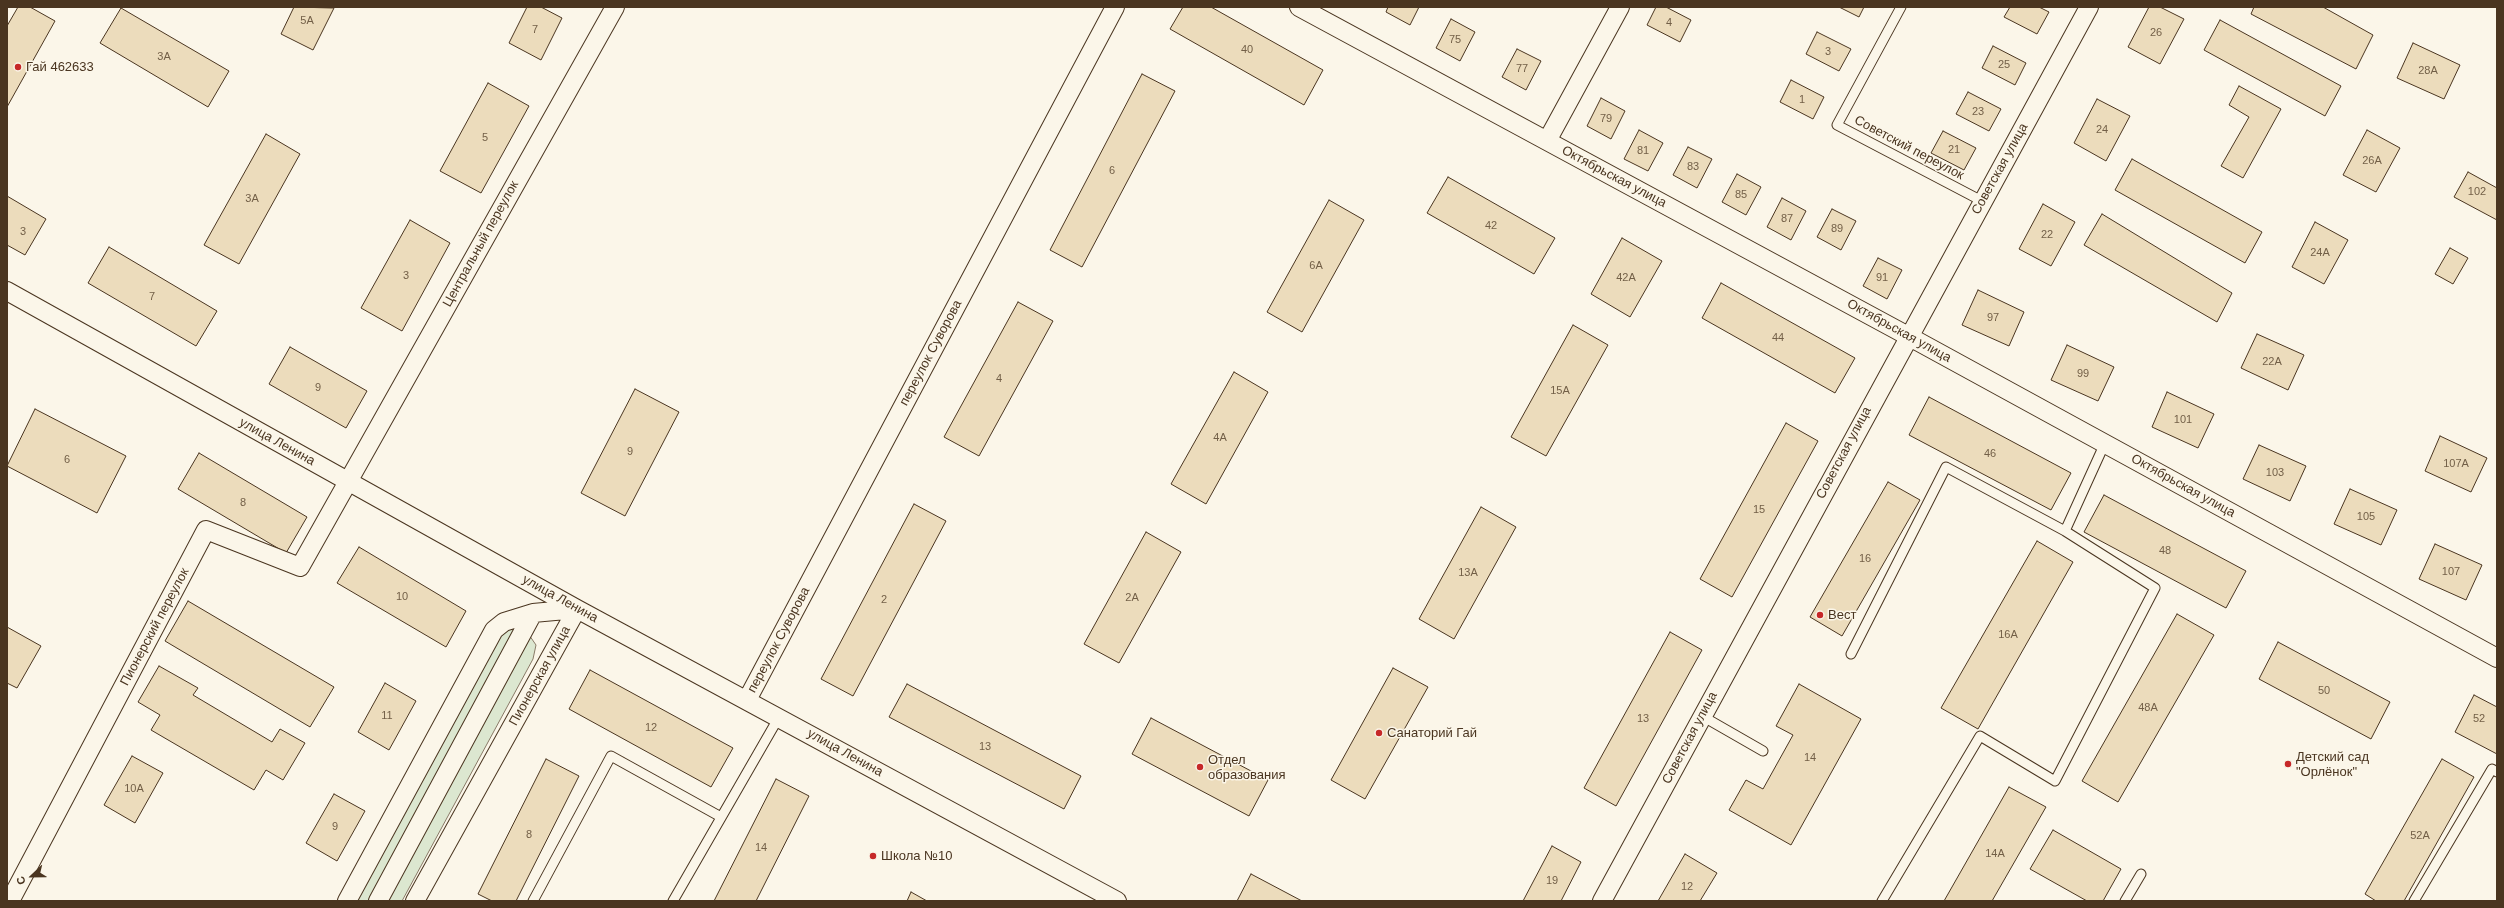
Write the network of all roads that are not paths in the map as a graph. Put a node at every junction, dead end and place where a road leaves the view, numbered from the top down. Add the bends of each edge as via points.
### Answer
1 (614, 7) edge
2 (1115, 7) edge
3 (1299, 7) edge
4 (1620, 7) edge
5 (1901, 7) edge
6 (2089, 7) edge
7 (1547, 141) junction
8 (1982, 201) junction
9 (7, 291) edge
10 (1908, 336) junction
11 (2105, 444) junction
12 (348, 481) junction
13 (2065, 531) junction
14 (577, 609) junction
15 (533, 613) junction
16 (1851, 654) dead end
17 (2497, 658) edge
18 (747, 700) junction
19 (1702, 716) junction
20 (780, 717) junction
21 (1763, 751) dead end
22 (2497, 772) edge
23 (721, 817) junction
24 (2141, 874) dead end
25 (10, 901) edge
26 (347, 901) edge
27 (378, 901) edge
28 (415, 901) edge
29 (533, 901) edge
30 (673, 901) edge
31 (1117, 901) edge
32 (1602, 901) edge
33 (1882, 901) edge
34 (2125, 901) edge
35 (2414, 901) edge

1 - 12 street, Центральный переулок
2 - 18 street, переулок Суворова
3 - 7 street, Октябрьская улица
4 - 7 street
5 - 8 lane, Советский переулок via 1837,125
6 - 8 street, Советская улица
7 - 10 street, Октябрьская улица
8 - 10 street, Советская улица
9 - 12 street, улица Ленина
10 - 11 street, Октябрьская улица
10 - 19 street, Советская улица
11 - 13 lane
11 - 17 street, Октябрьская улица
12 - 14 street, улица Ленина
12 - 25 street, Пионерский переулок via 300,568 206,530
13 - 16 lane via 1946,467
13 - 33 lane via 2155,588 2055,781 1980,736
14 - 15 street, Пионерская улица
14 - 18 street, улица Ленина
14 - 28 street, Пионерская улица
15 - 26 street, Пионерская улица via 504,622 494,630
15 - 27 street
18 - 20 street, улица Ленина
19 - 21 lane
19 - 32 street, Советская улица
20 - 23 lane
20 - 31 street, улица Ленина
22 - 35 lane via 2492,769
23 - 29 lane via 611,756
23 - 30 lane
24 - 34 lane

